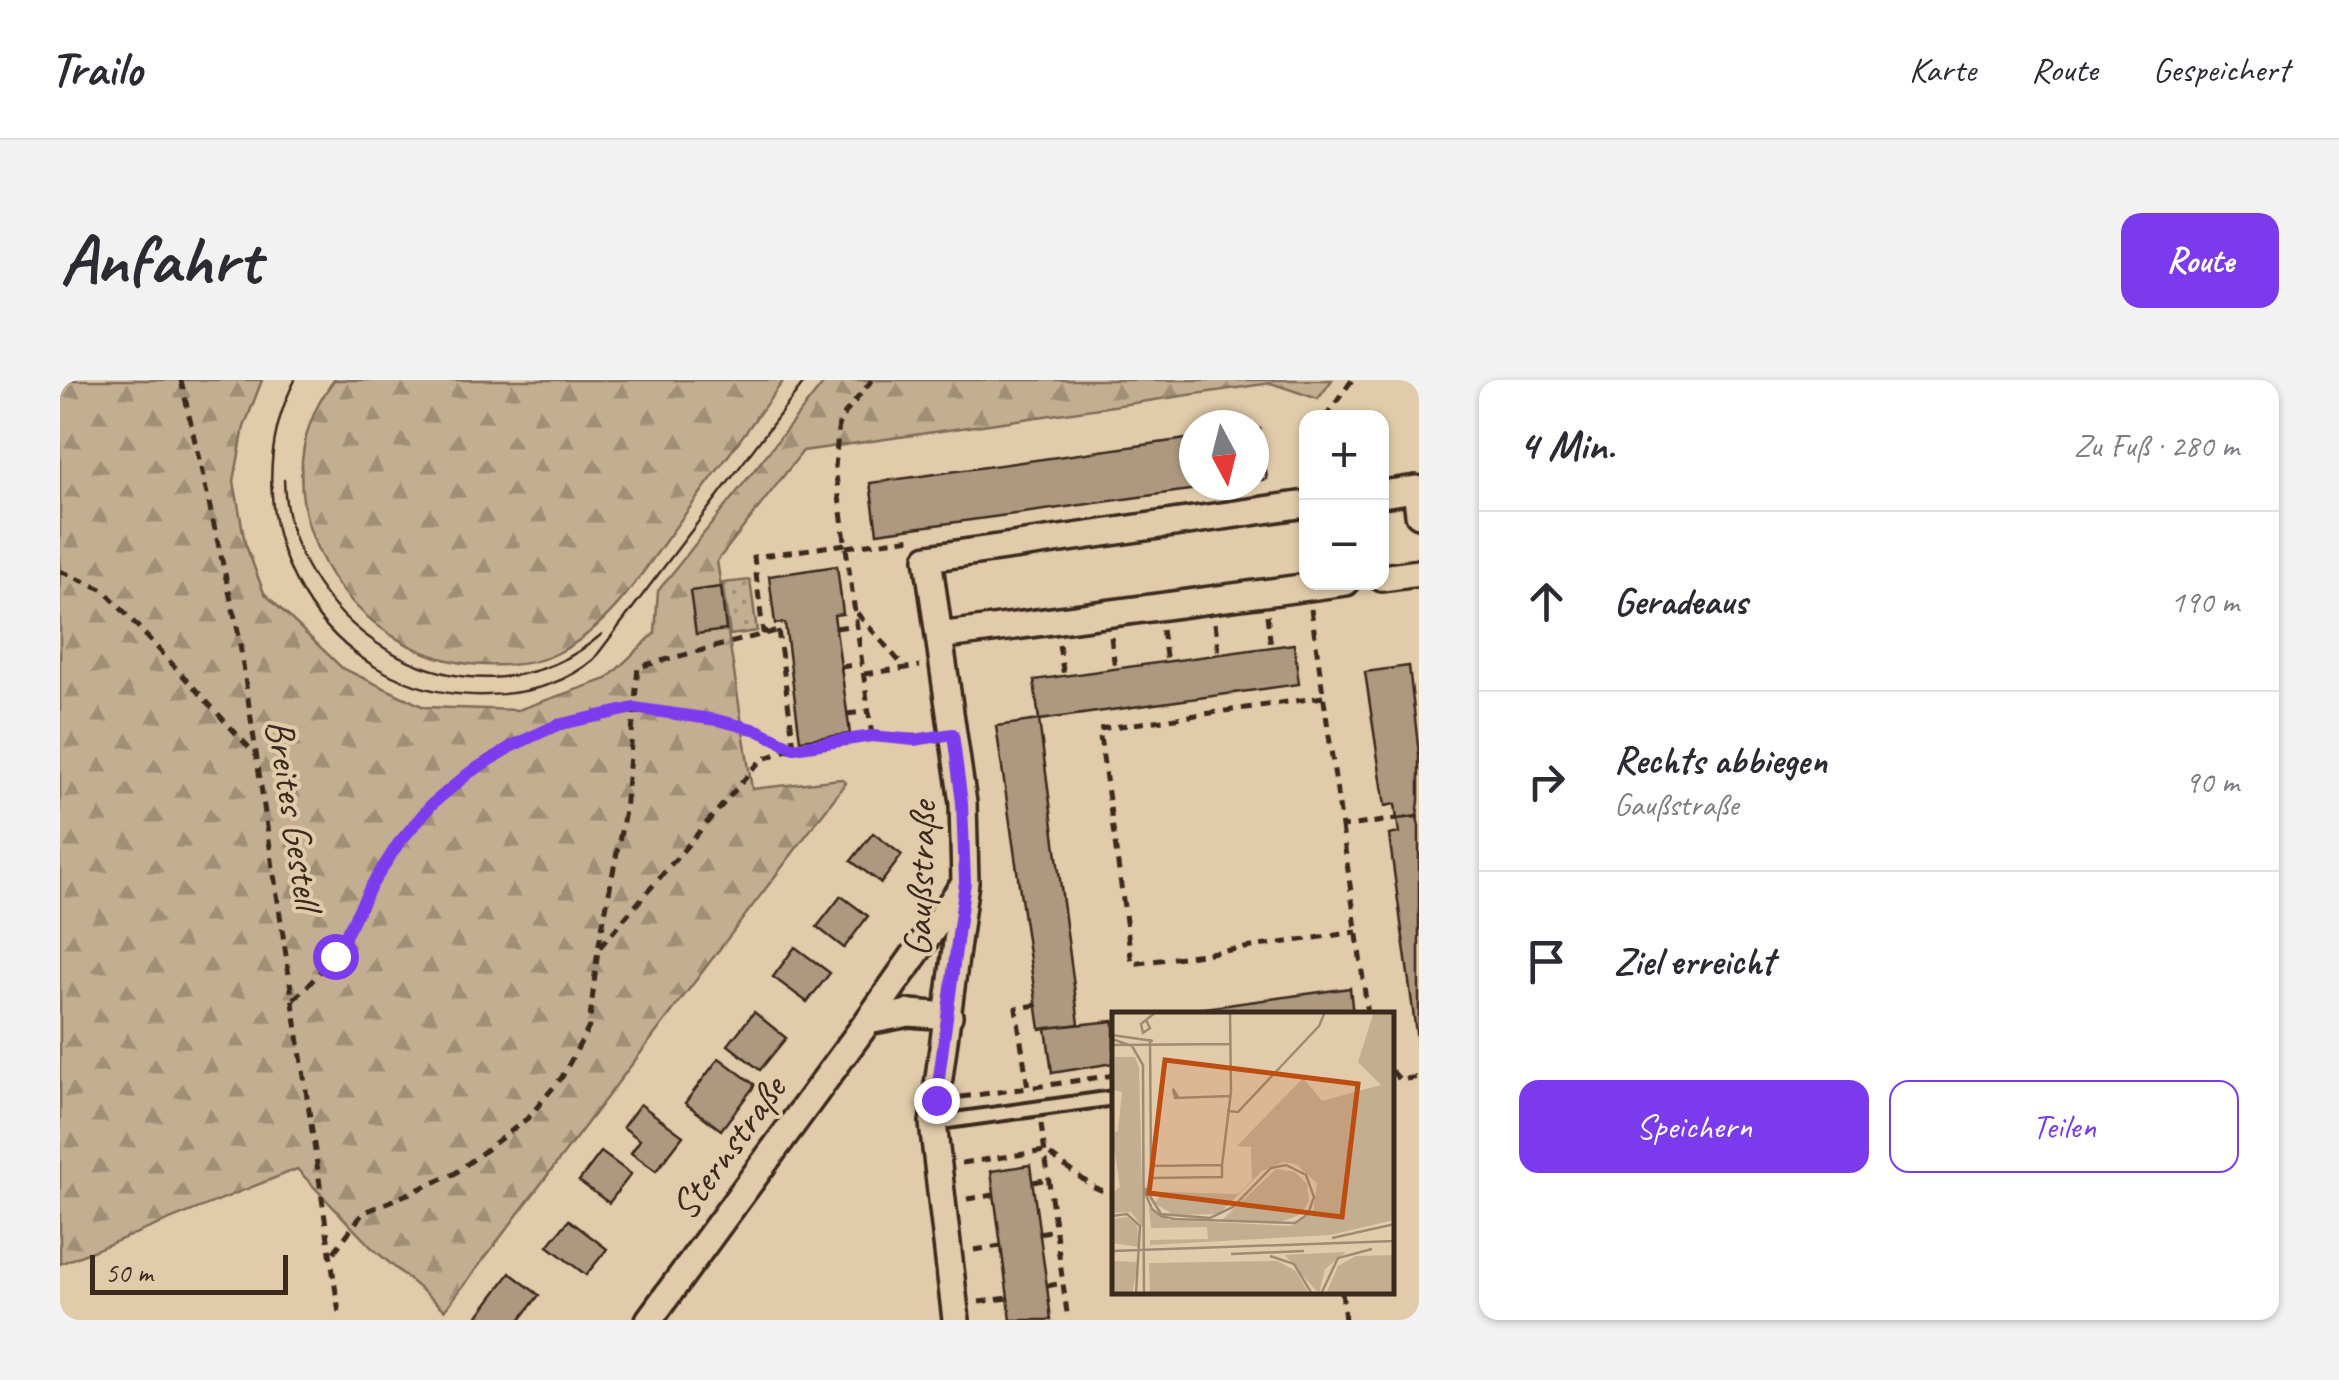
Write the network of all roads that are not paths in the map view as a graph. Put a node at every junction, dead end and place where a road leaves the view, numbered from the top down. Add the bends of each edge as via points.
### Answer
1 (1389, 493) edge
2 (1299, 505) edge
3 (1419, 514) edge
4 (1419, 573) edge
5 (1389, 577) edge
6 (1299, 588) edge
7 (939, 636) junction
8 (965, 882) junction
9 (949, 1016) junction
10 (868, 1021) junction
11 (1112, 1098) edge
12 (934, 1112) junction
13 (649, 1320) edge
14 (956, 1320) edge

1 - 3 street via 1416,489
2 - 7 street, Gaußstraße via 928,558
4 - 5 street
6 - 7 street
7 - 8 street, Gaußstraße via 962,803
8 - 9 street, Gaußstraße
8 - 10 street, Sternstraße
9 - 10 street via 909,1013
9 - 12 street, Gaußstraße
10 - 13 street, Sternstraße
11 - 12 lane via 1039,1109
12 - 14 street, Gaußstraße via 933,1153

